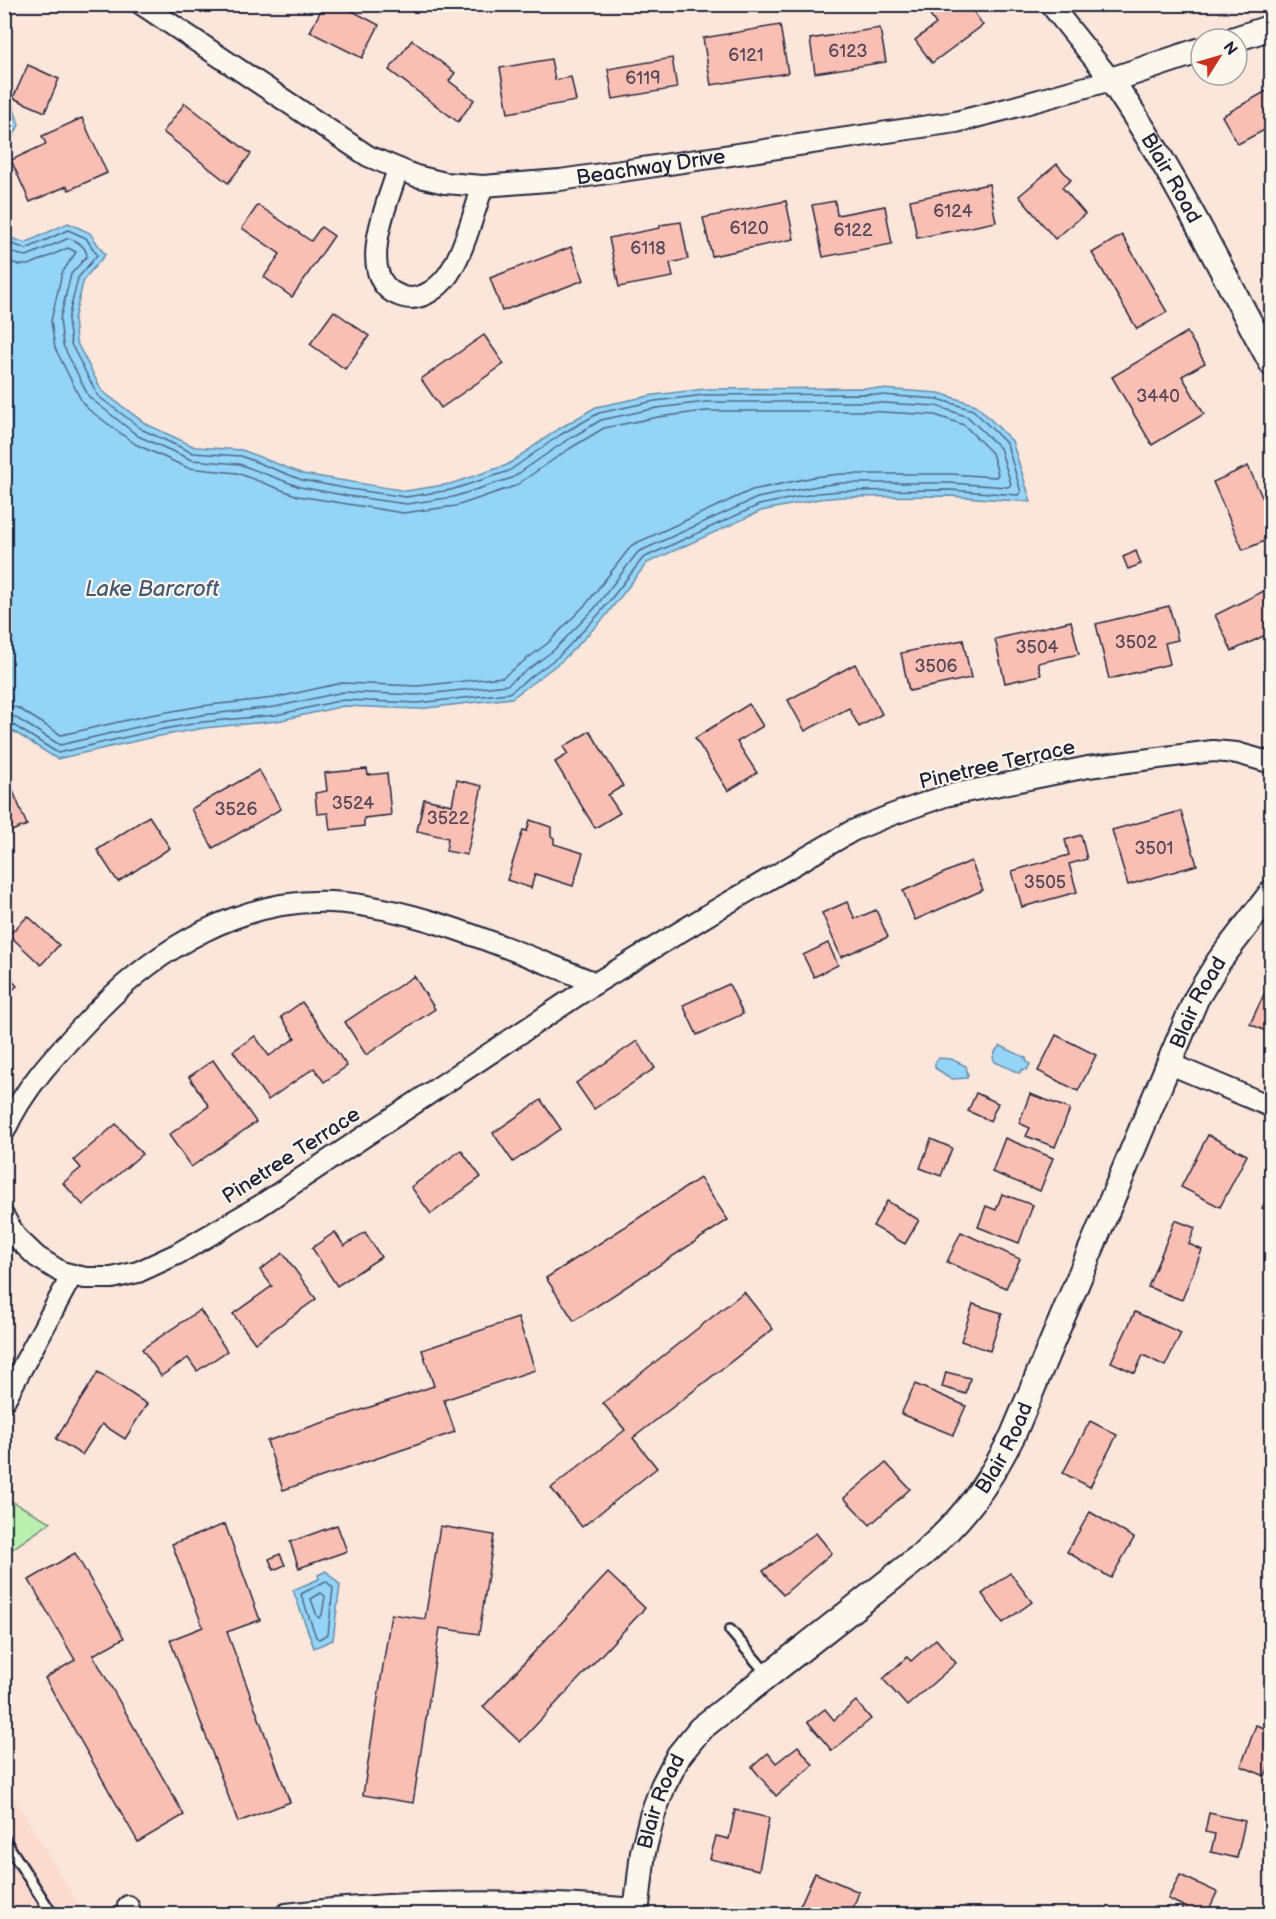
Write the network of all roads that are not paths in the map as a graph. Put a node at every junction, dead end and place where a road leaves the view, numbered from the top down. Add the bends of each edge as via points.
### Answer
1 (141, 4) edge
2 (1050, 4) edge
3 (1272, 27) edge
4 (1249, 34) edge
5 (1189, 54) edge
6 (1112, 80) junction
7 (398, 170) junction
8 (483, 186) junction
9 (1272, 364) edge
10 (1272, 762) edge
11 (1272, 892) edge
12 (596, 983) junction
13 (1170, 1064) junction
14 (1272, 1107) edge
15 (4, 1132) edge
16 (4, 1217) edge
17 (72, 1275) junction
18 (4, 1401) edge
19 (730, 1630) dead end
20 (768, 1675) junction
21 (4, 1839) edge
22 (637, 1912) edge
23 (49, 1914) edge
24 (286, 1914) edge

1 - 7 street, Beachway Drive via 368,156
2 - 6 street, Blair Road
3 - 4 street
5 - 6 street, Beachway Drive
6 - 8 street, Beachway Drive via 957,122 560,180
6 - 9 street, Blair Road via 1173,181
7 - 8 street, Beachway Drive via 445,183
7 - 8 street via 376,243 375,259 385,285 408,298 432,291 445,279 455,264
10 - 12 street, Pinetree Terrace via 1237,753 1182,754 1088,767 945,796 852,831
11 - 13 street, Blair Road via 1213,971
12 - 15 street via 411,916 360,905 287,905 251,913 179,945 119,989 28,1088
12 - 17 street, Pinetree Terrace via 258,1207 177,1254 138,1272 112,1278
13 - 14 street
13 - 20 street, Blair Road via 1013,1435 978,1496 951,1529 923,1554
16 - 17 street, Pinetree Terrace via 16,1237 37,1257
17 - 18 street
19 - 20 lane
20 - 22 street, Blair Road via 700,1729 679,1755 652,1816 643,1852
21 - 23 lane
22 - 24 street via 522,1903 426,1903

